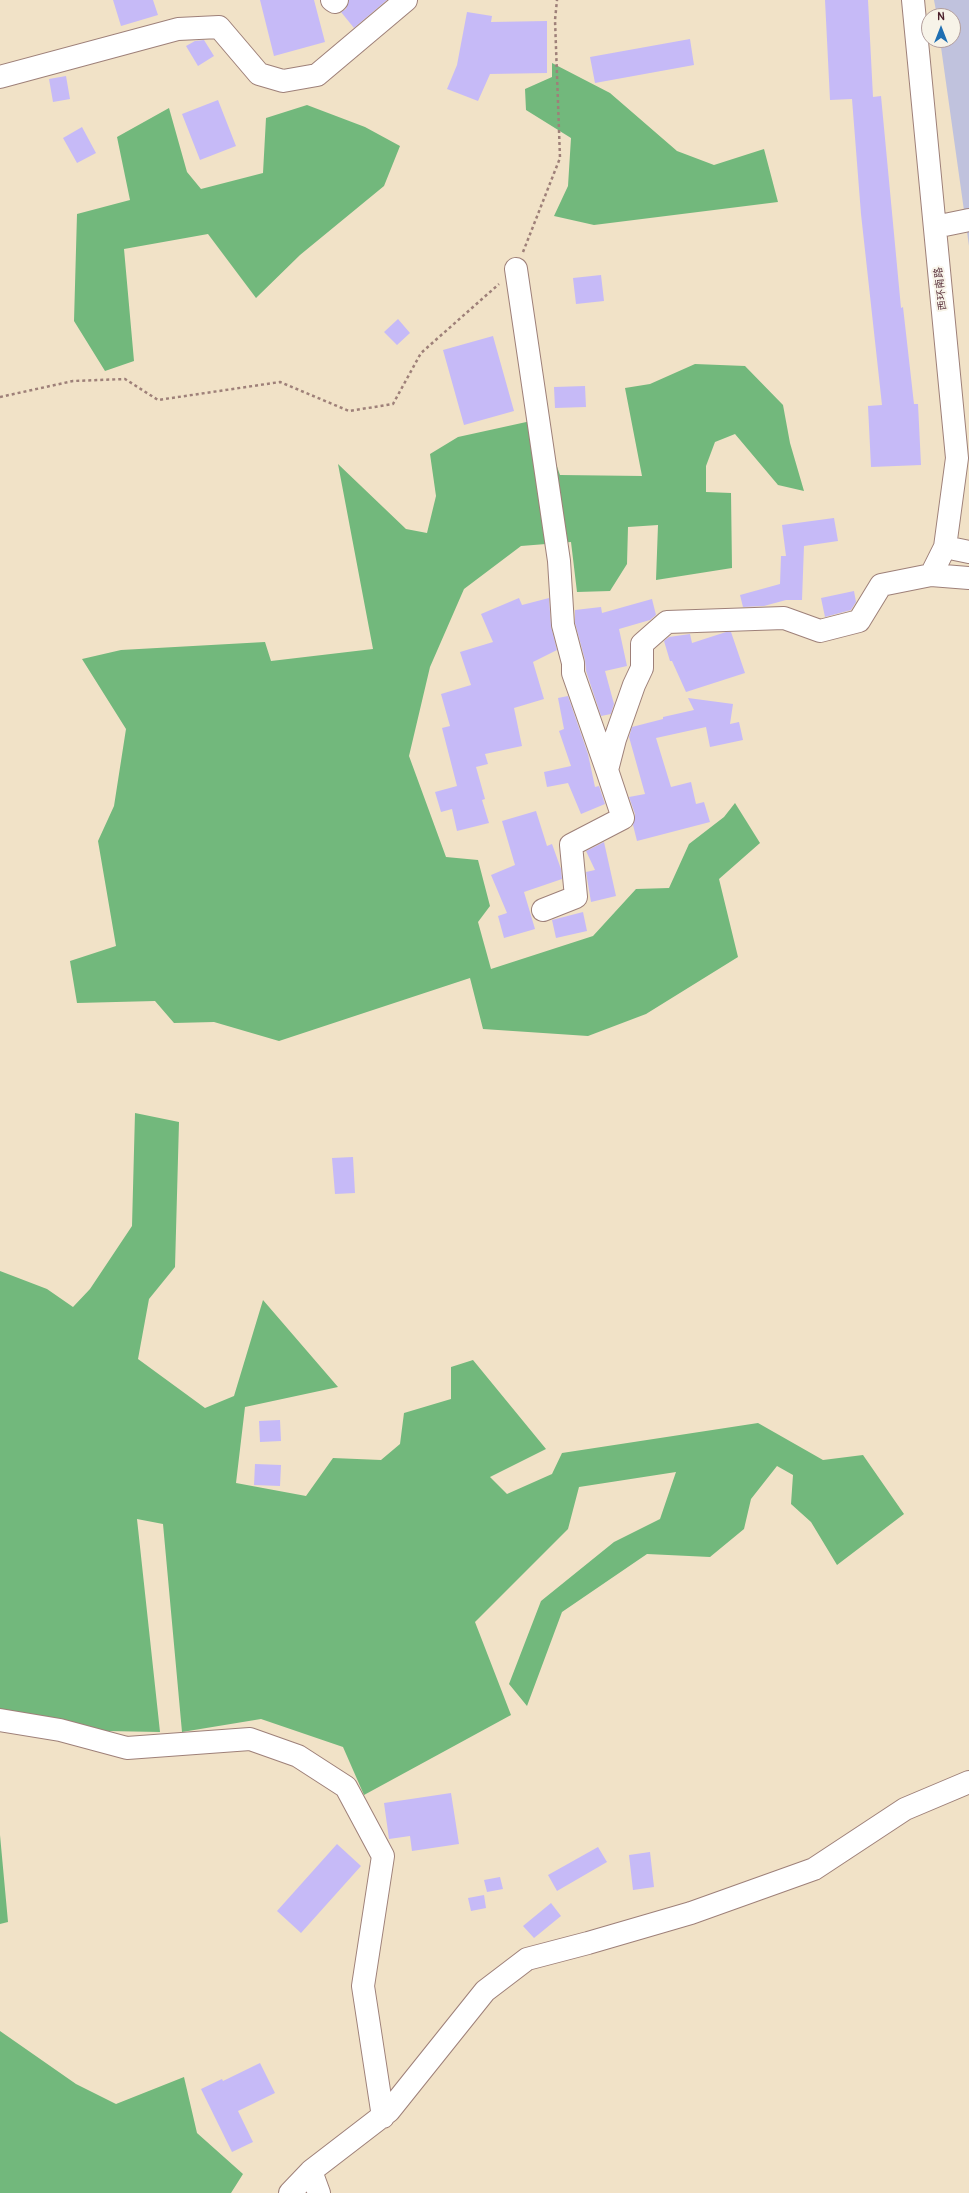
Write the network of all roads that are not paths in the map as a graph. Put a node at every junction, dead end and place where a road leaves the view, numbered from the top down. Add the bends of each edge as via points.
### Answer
1 (332, 0) edge
2 (337, 0) edge
3 (406, 0) edge
4 (913, 0) edge
5 (0, 77) edge
6 (969, 220) edge
7 (934, 227) junction
8 (516, 269) road end
9 (945, 547) junction
10 (969, 552) edge
11 (931, 575) junction
12 (969, 578) edge
13 (607, 770) junction
14 (543, 910) dead end
15 (0, 1720) edge
16 (969, 1782) edge
17 (383, 2117) junction
18 (311, 2171) junction
19 (290, 2193) edge
20 (319, 2193) edge

1 - 2 street
3 - 5 street via 318,75 283,81 259,74 219,26 178,29
4 - 7 street, 西环南路
6 - 7 street
7 - 9 street, 西环南路 via 957,458
8 - 13 street via 559,561 563,625 573,663 573,673
9 - 10 street
9 - 11 street, 西环南路
11 - 12 street
11 - 13 street via 881,585 859,621 820,631 784,618 667,622 642,644 642,668 615,739
13 - 14 street via 623,818 571,845 576,897
15 - 17 street via 60,1730 127,1748 250,1739 298,1756 346,1787 383,1856 363,1986
16 - 17 street via 905,1809 814,1870 691,1913 588,1944 527,1959 485,1991
17 - 18 street
18 - 19 street
18 - 20 street

